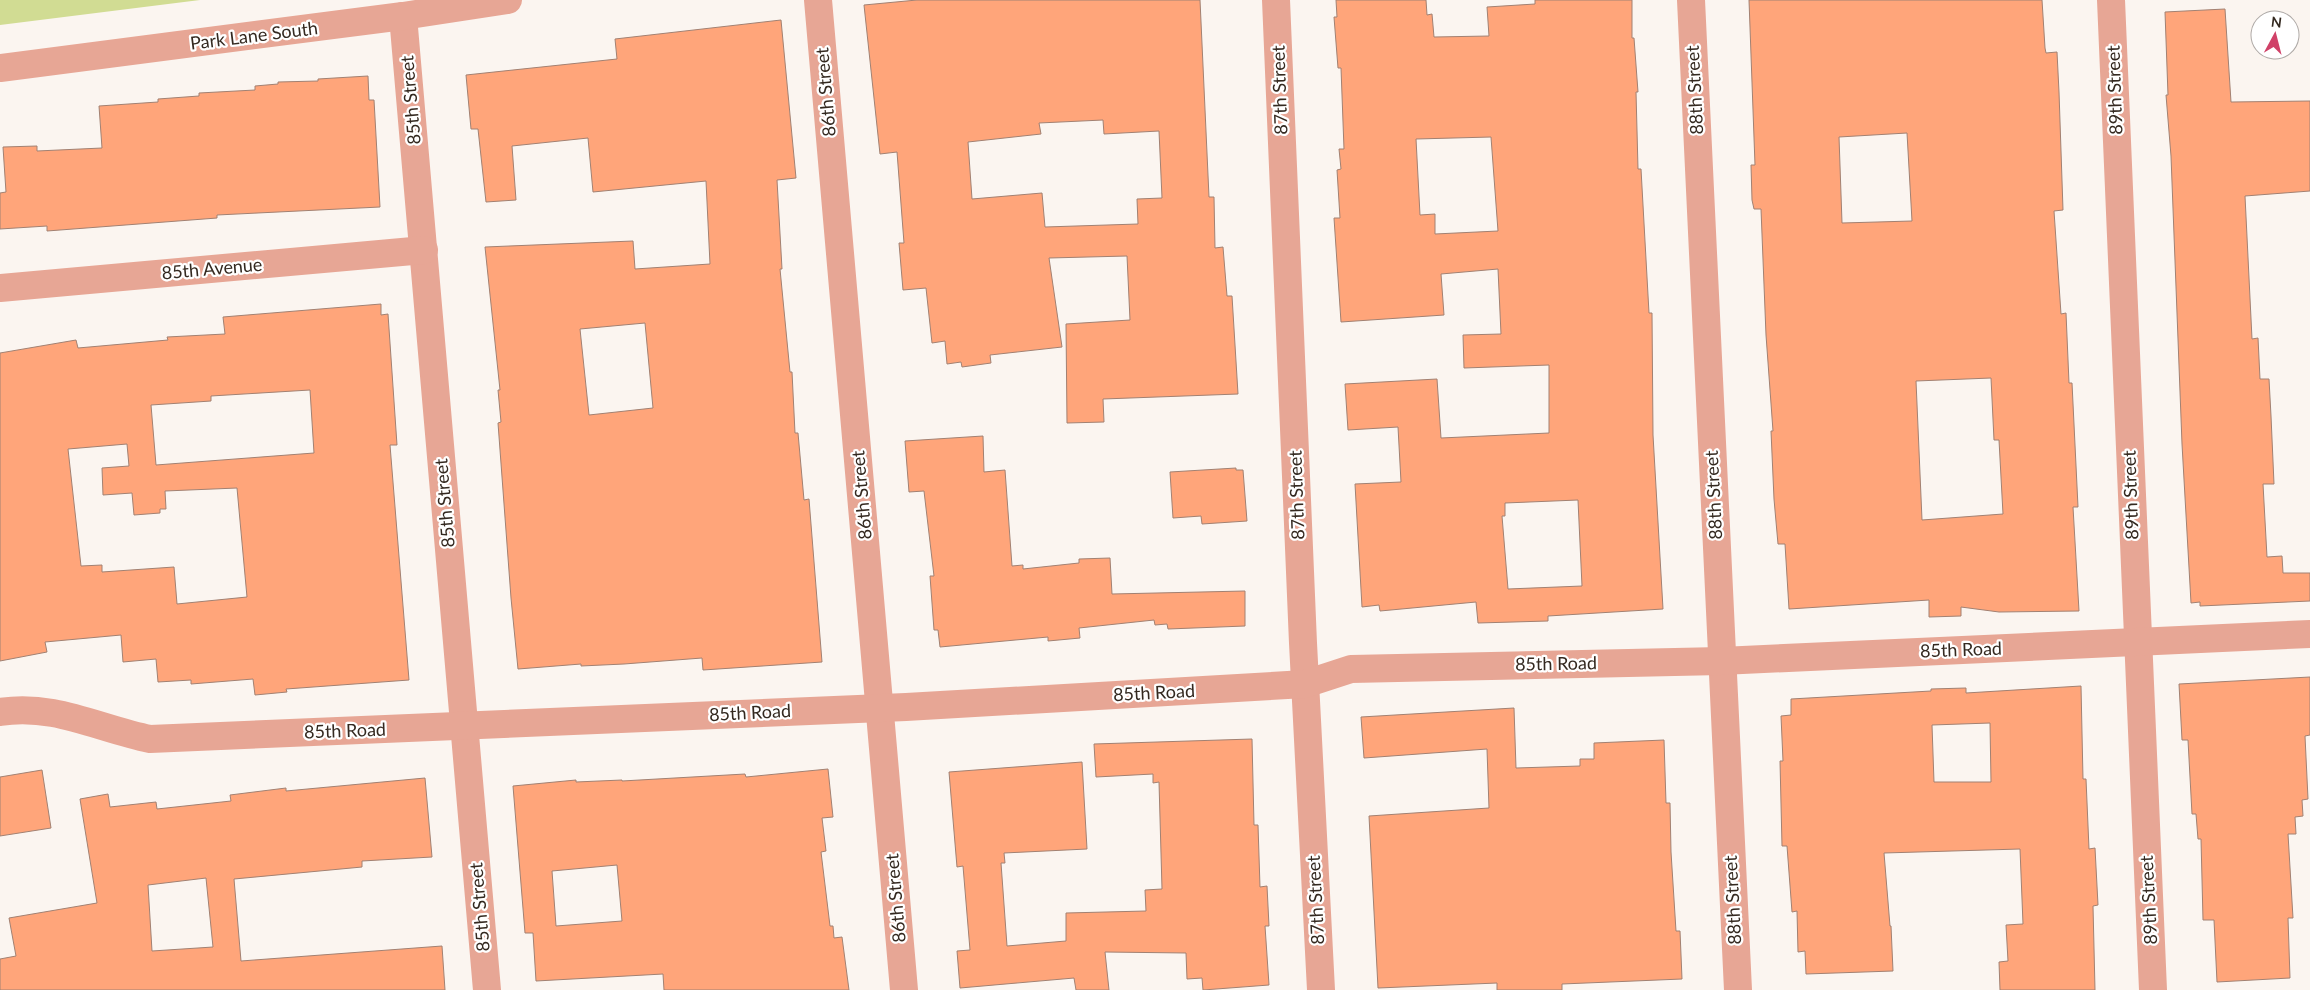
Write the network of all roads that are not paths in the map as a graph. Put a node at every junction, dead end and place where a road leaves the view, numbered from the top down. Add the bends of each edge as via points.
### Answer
1 (508, 0) edge
2 (818, 0) edge
3 (1276, 0) edge
4 (1691, 0) edge
5 (2111, 0) edge
6 (404, 16) junction
7 (0, 68) edge
8 (424, 250) junction
9 (0, 288) edge
10 (2310, 634) edge
11 (2137, 643) junction
12 (1721, 661) junction
13 (1305, 684) junction
14 (880, 708) junction
15 (0, 712) edge
16 (464, 727) junction
17 (487, 990) edge
18 (904, 990) edge
19 (1321, 990) edge
20 (1738, 990) edge
21 (2153, 990) edge

1 - 6 street, Park Lane South
2 - 14 street, 86th Street
3 - 13 street, 87th Street
4 - 12 street, 88th Street
5 - 11 street, 89th Street
6 - 7 street, Park Lane South
6 - 8 street, 85th Street
8 - 9 street, 85th Avenue
8 - 16 street, 85th Street
10 - 11 street, 85th Road
11 - 12 street, 85th Road
11 - 21 street, 89th Street
12 - 13 street, 85th Road via 1351,669
12 - 20 street, 88th Street
13 - 14 street, 85th Road
13 - 19 street, 87th Street
14 - 16 street, 85th Road
14 - 18 street, 86th Street
15 - 16 street, 85th Road via 50,712 150,740
16 - 17 street, 85th Street

